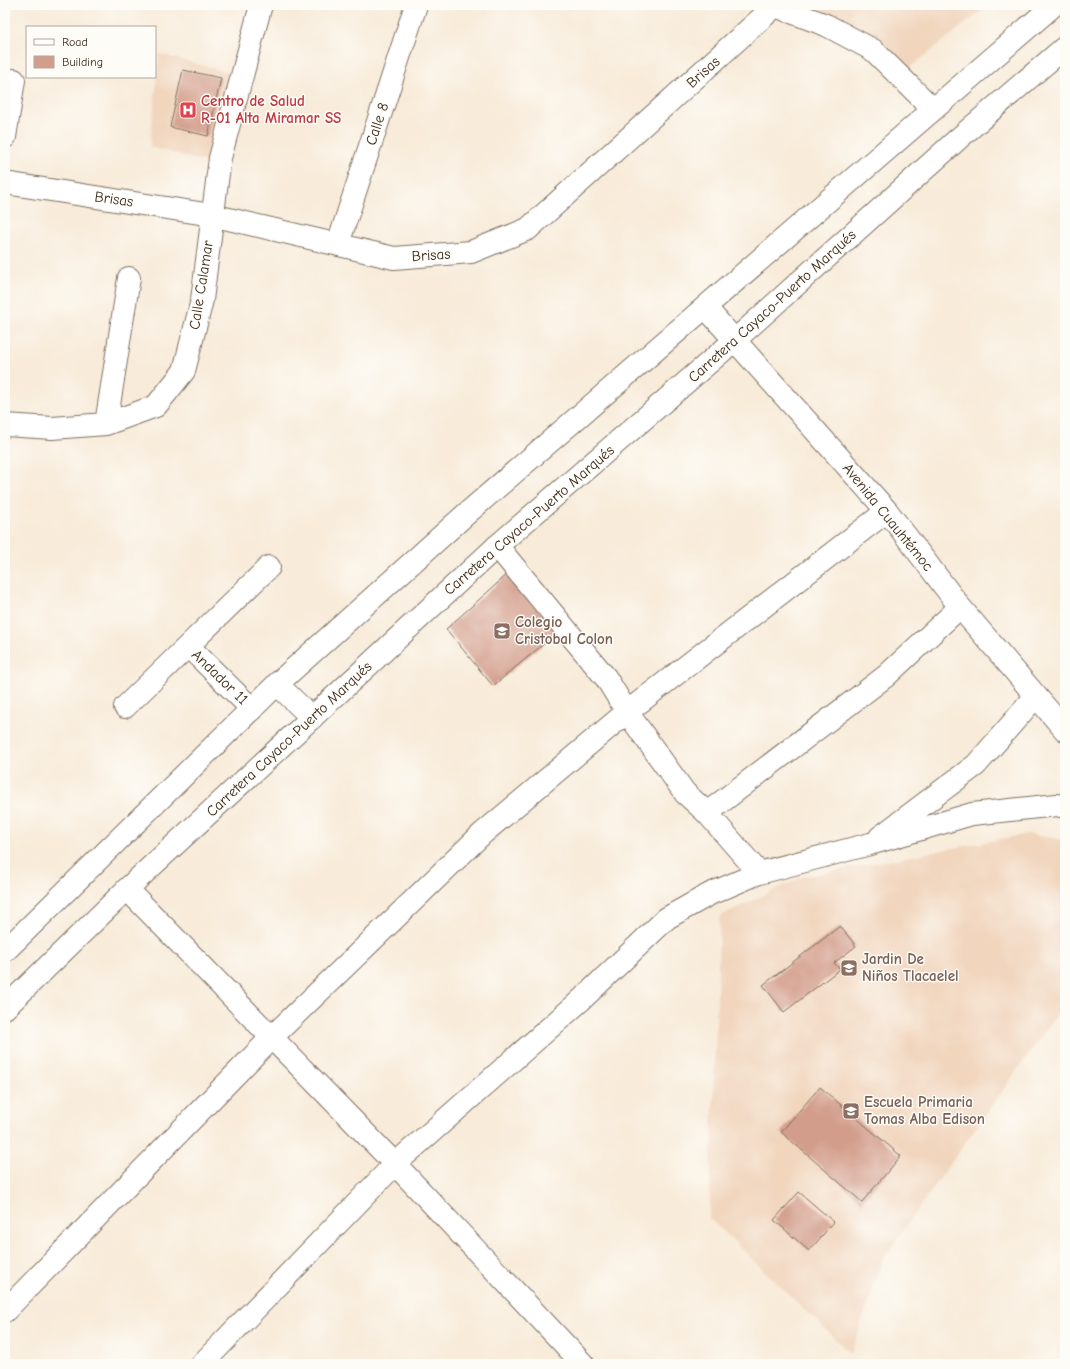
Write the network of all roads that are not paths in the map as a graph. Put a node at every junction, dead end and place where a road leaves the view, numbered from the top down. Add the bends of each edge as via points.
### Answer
1 (261, 5) edge
2 (416, 5) edge
3 (1054, 5) edge
4 (771, 6) edge
5 (1065, 47) edge
6 (14, 80) dead end
7 (933, 109) junction
8 (5, 137) edge
9 (5, 183) edge
10 (212, 215) junction
11 (338, 244) junction
12 (129, 278) dead end
13 (706, 308) junction
14 (735, 340) junction
15 (106, 424) junction
16 (5, 425) edge
17 (888, 512) junction
18 (497, 546) junction
19 (269, 567) dead end
20 (960, 607) junction
21 (188, 646) junction
22 (278, 684) junction
23 (1036, 696) junction
24 (125, 707) dead end
25 (252, 709) junction
26 (627, 712) junction
27 (312, 718) junction
28 (1065, 730) edge
29 (1065, 807) edge
30 (707, 813) junction
31 (870, 844) junction
32 (759, 873) junction
33 (127, 889) junction
34 (5, 951) edge
35 (5, 1008) edge
36 (272, 1037) junction
37 (395, 1164) junction
38 (5, 1311) edge
39 (202, 1364) edge
40 (583, 1364) edge

1 - 10 main road, Calle Calamar via 220,158
2 - 11 main road, Calle 8
3 - 7 main road
4 - 7 main road via 826,25 873,50
4 - 11 main road, Brisas via 528,229 463,253 394,258
5 - 14 main road, Carretera Cayaco-Puerto Marqués via 958,139
6 - 8 main road
7 - 13 main road
9 - 10 main road, Brisas
10 - 11 main road, Brisas
10 - 15 main road, Calle Calamar via 202,300 184,371 156,406
12 - 15 main road
13 - 14 main road, Avenida Cuauhtémoc
13 - 22 main road via 465,515
14 - 17 main road, Avenida Cuauhtémoc
14 - 18 main road, Carretera Cayaco-Puerto Marqués
15 - 16 main road, Calle Calamar via 52,428
17 - 20 main road, Avenida Cuauhtémoc
17 - 26 main road
18 - 26 main road via 606,678
18 - 27 main road, Carretera Cayaco-Puerto Marqués
19 - 21 main road
20 - 23 main road, Avenida Cuauhtémoc
20 - 30 main road via 886,676
21 - 24 main road
21 - 25 main road, Andador 11
22 - 25 main road
22 - 27 main road
23 - 28 main road, Avenida Cuauhtémoc
23 - 31 main road via 976,765
25 - 34 main road
26 - 30 main road via 685,793
26 - 36 main road via 482,834
27 - 33 main road, Carretera Cayaco-Puerto Marqués
29 - 31 main road via 1057,805 972,814
30 - 32 main road
31 - 32 main road
32 - 37 main road via 710,894 667,918 580,1001
33 - 35 main road, Carretera Cayaco-Puerto Marqués
33 - 36 main road
36 - 37 main road
36 - 38 main road
37 - 39 main road
37 - 40 main road

